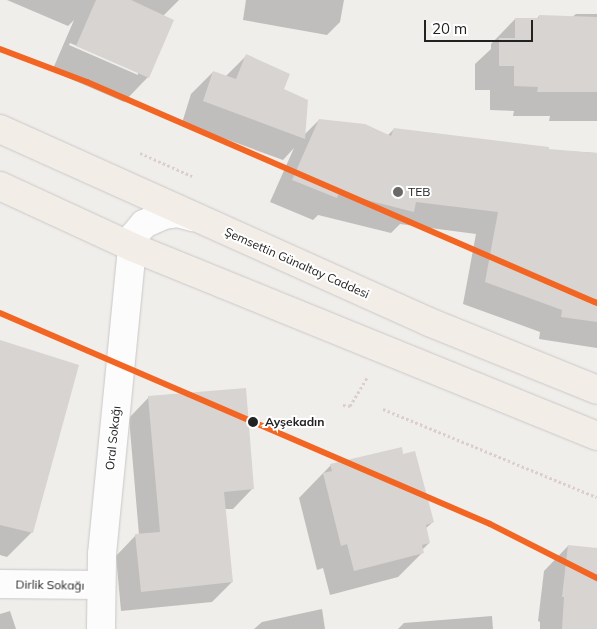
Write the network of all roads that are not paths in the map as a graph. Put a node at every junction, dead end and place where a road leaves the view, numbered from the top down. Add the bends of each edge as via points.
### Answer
1 (0, 129) edge
2 (0, 186) edge
3 (192, 217) junction
4 (132, 247) junction
5 (597, 390) edge
6 (597, 436) edge
7 (0, 584) edge
8 (100, 586) junction
9 (100, 629) edge

1 - 3 main road, Şemsettin Günaltay Caddesi
2 - 4 main road
3 - 4 street via 168,214 148,221 136,231
3 - 5 main road, Şemsettin Günaltay Caddesi via 428,322
4 - 6 main road
4 - 8 street, Oral Sokağı
7 - 8 street, Dirlik Sokağı
8 - 9 street, Oral Sokağı

